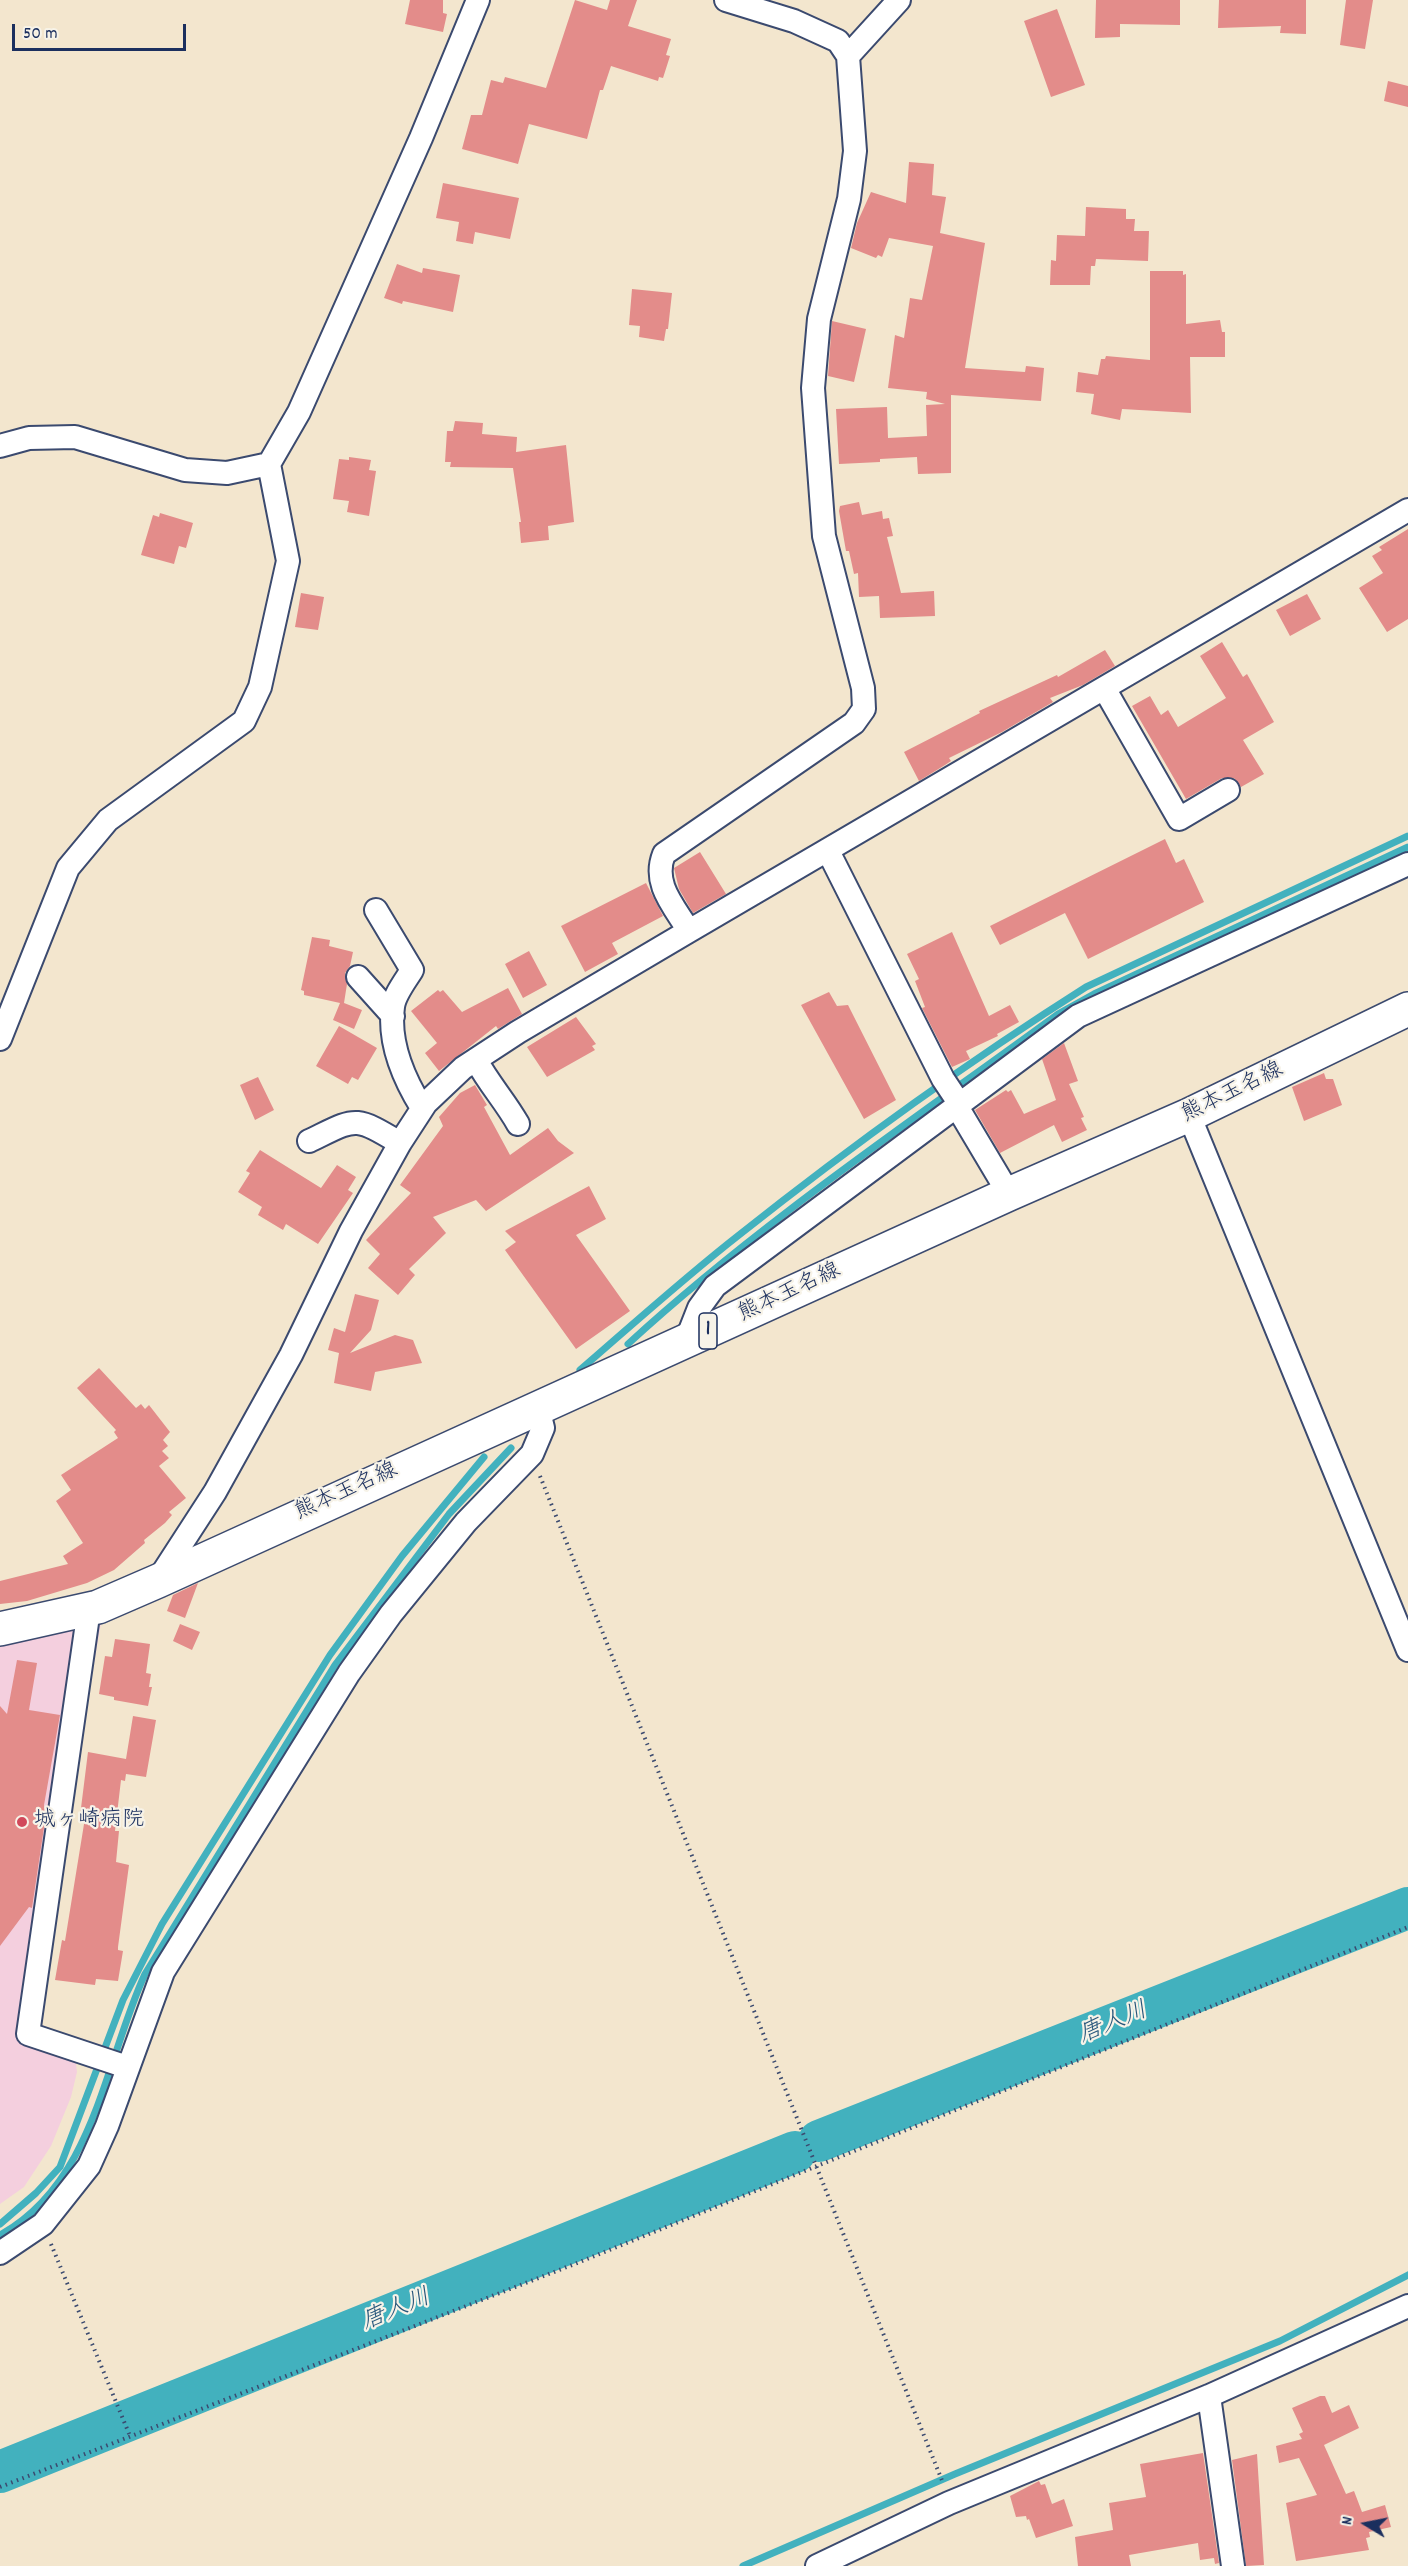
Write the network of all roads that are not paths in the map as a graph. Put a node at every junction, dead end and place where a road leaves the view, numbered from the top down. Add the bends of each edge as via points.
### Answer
1 (478, 0) edge
2 (726, 0) edge
3 (899, 0) edge
4 (848, 56) junction
5 (0, 447) edge
6 (269, 464) junction
7 (1408, 510) edge
8 (1104, 688) junction
9 (1228, 790) dead end
10 (828, 851) junction
11 (1408, 864) edge
12 (376, 910) dead end
13 (689, 931) junction
14 (358, 978) dead end
15 (1408, 1009) edge
16 (393, 1016) junction
17 (0, 1039) edge
18 (476, 1060) junction
19 (957, 1102) junction
20 (422, 1108) junction
21 (1189, 1115) junction
22 (518, 1124) dead end
23 (309, 1141) dead end
24 (400, 1143) junction
25 (1009, 1194) junction
26 (686, 1341) junction
27 (538, 1408) junction
28 (158, 1581) junction
29 (89, 1609) junction
30 (0, 1629) edge
31 (1408, 1650) edge
32 (127, 2067) junction
33 (0, 2253) edge
34 (1408, 2307) edge
35 (1209, 2396) junction
36 (817, 2566) edge
37 (1233, 2566) edge

1 - 6 street via 299,412
2 - 4 street via 812,29 838,41
3 - 4 street
4 - 13 street via 855,151 849,200 819,319 813,388 824,536 863,688 864,709 854,723 664,854 660,884
5 - 6 street via 29,438 75,437 185,470 227,473
6 - 17 street via 288,561 260,687 244,722 108,820 68,868
7 - 8 street
8 - 9 street via 1179,819
8 - 10 street
10 - 13 street
10 - 19 street
11 - 19 street via 1078,1016
12 - 16 street via 411,970 393,1006
13 - 18 street
14 - 16 street
15 - 21 main road, 熊本玉名線 / 1
16 - 20 street via 394,1043 407,1084
18 - 20 street
18 - 22 street
19 - 25 street
19 - 26 street via 715,1286 699,1308
20 - 24 street
21 - 25 main road, 熊本玉名線 / 1
21 - 31 street
23 - 24 street via 350,1121 369,1124
24 - 28 street via 221,1482
25 - 26 main road, 熊本玉名線 / 1
26 - 27 main road, 熊本玉名線 / 1
27 - 28 main road, 熊本玉名線 / 1
27 - 32 street via 543,1428 532,1454 466,1522 349,1673 163,1972
28 - 29 main road, 熊本玉名線 / 1
29 - 30 main road, 熊本玉名線 / 1
29 - 32 street via 28,2034
32 - 33 street via 89,2166 43,2224
34 - 35 street
35 - 36 street via 949,2503
35 - 37 street

